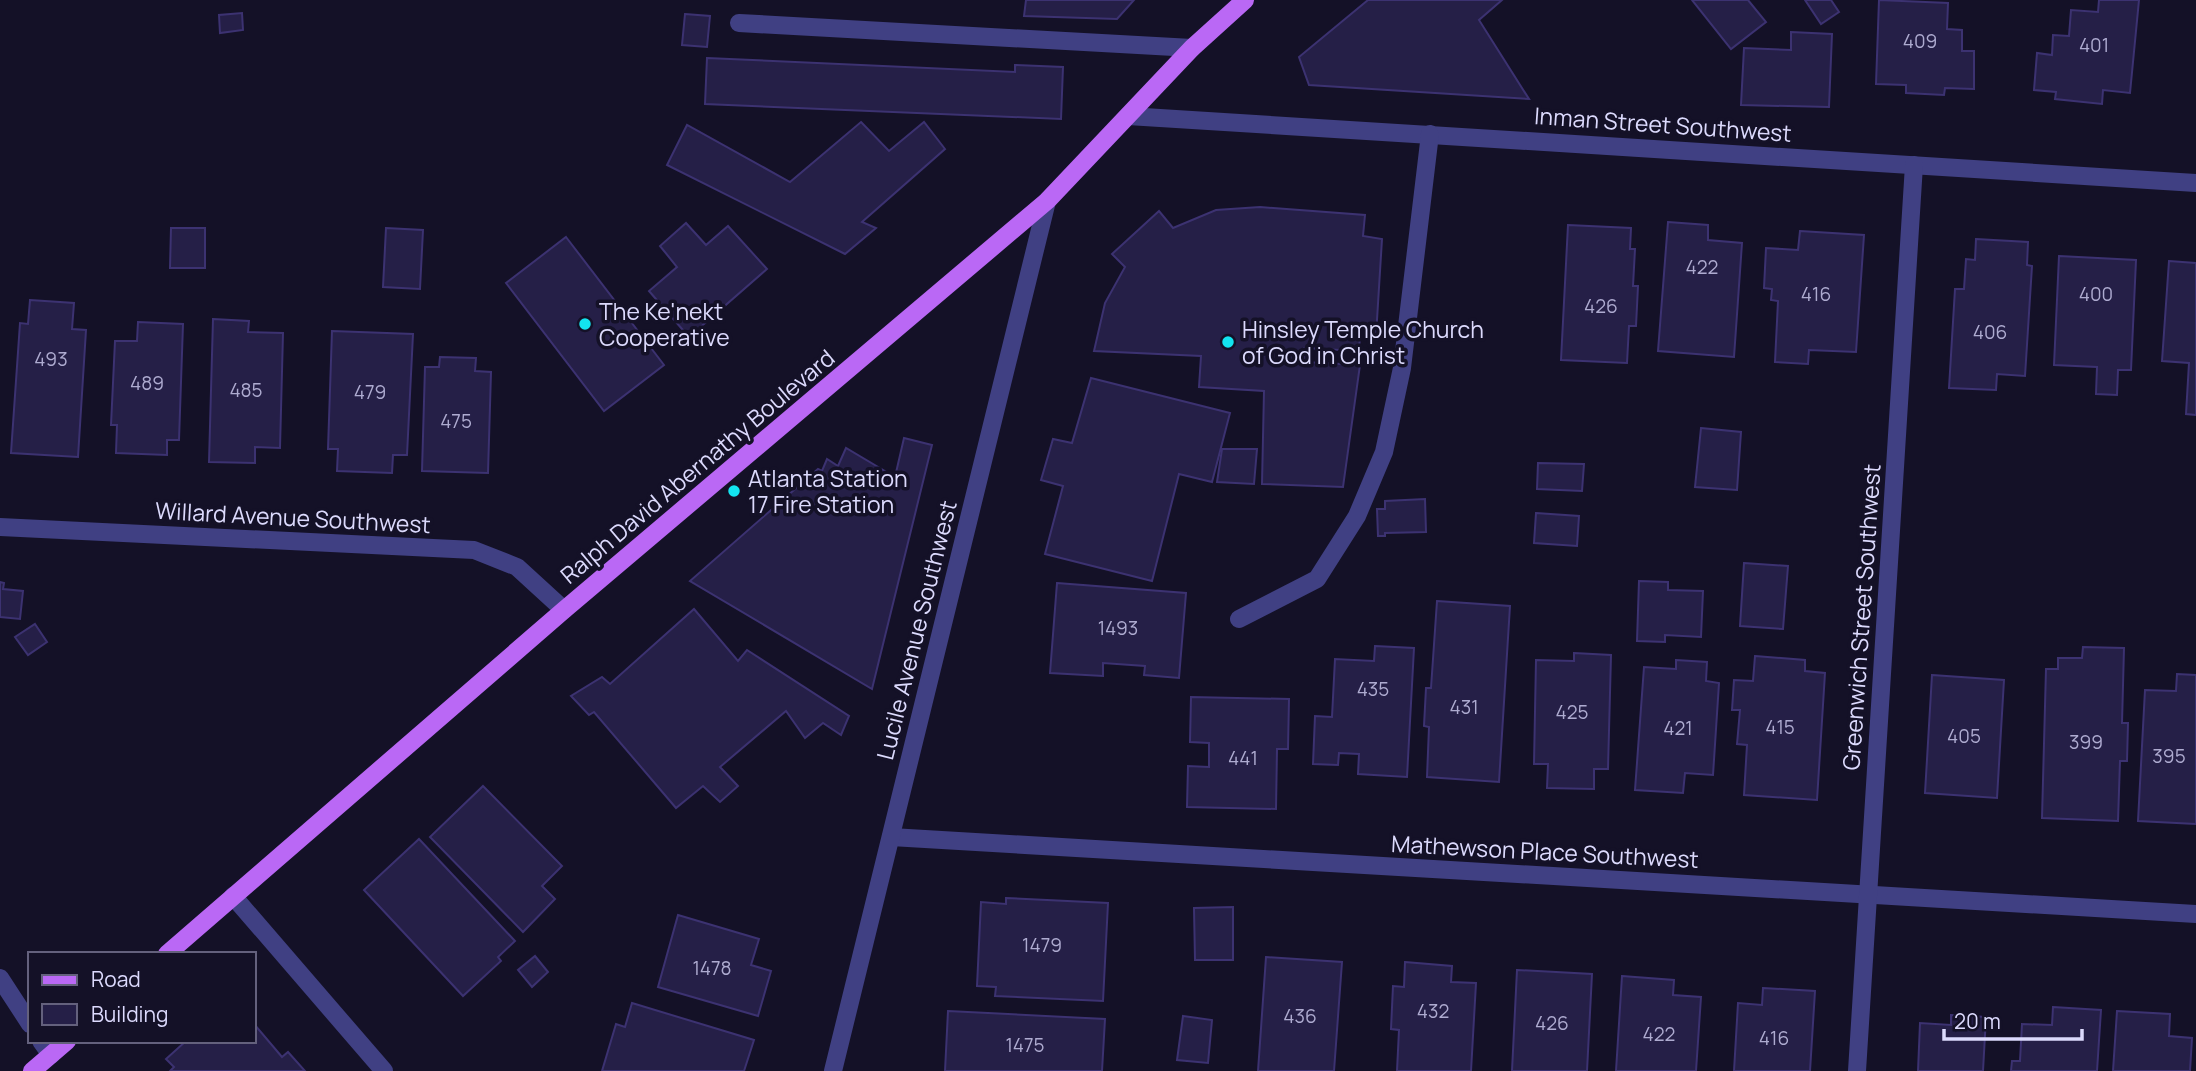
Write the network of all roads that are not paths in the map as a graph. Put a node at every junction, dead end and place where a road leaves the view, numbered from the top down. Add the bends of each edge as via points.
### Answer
1 (1245, 0) edge
2 (739, 23) dead end
3 (1192, 48) junction
4 (1128, 116) junction
5 (1430, 134) junction
6 (1914, 165) junction
7 (2196, 183) edge
8 (1047, 201) junction
9 (0, 527) edge
10 (564, 610) junction
11 (1239, 619) dead end
12 (891, 837) junction
13 (1868, 895) junction
14 (233, 897) junction
15 (2196, 914) edge
16 (169, 952) edge
17 (0, 978) edge
18 (28, 1021) edge
19 (46, 1048) edge
20 (32, 1071) edge
21 (384, 1071) edge
22 (833, 1071) edge
23 (1857, 1071) edge

1 - 3 main road, Ralph David Abernathy Boulevard
2 - 3 street
3 - 4 main road, Ralph David Abernathy Boulevard
4 - 5 street, Inman Street Southwest
4 - 8 main road, Ralph David Abernathy Boulevard
5 - 6 street, Inman Street Southwest
5 - 11 street via 1402,368 1384,452 1357,516 1317,579
6 - 7 street, Inman Street Southwest
6 - 13 street, Greenwich Street Southwest
8 - 10 main road, Ralph David Abernathy Boulevard
8 - 12 street, Lucile Avenue Southwest
9 - 10 street, Willard Avenue Southwest via 474,550 517,566
10 - 14 main road, Ralph David Abernathy Boulevard
12 - 13 street, Mathewson Place Southwest
12 - 22 street, Lucile Avenue Southwest
13 - 15 street, Mathewson Place Southwest
13 - 23 street, Greenwich Street Southwest
14 - 16 main road, Ralph David Abernathy Boulevard
14 - 21 street
17 - 18 street
19 - 20 main road

